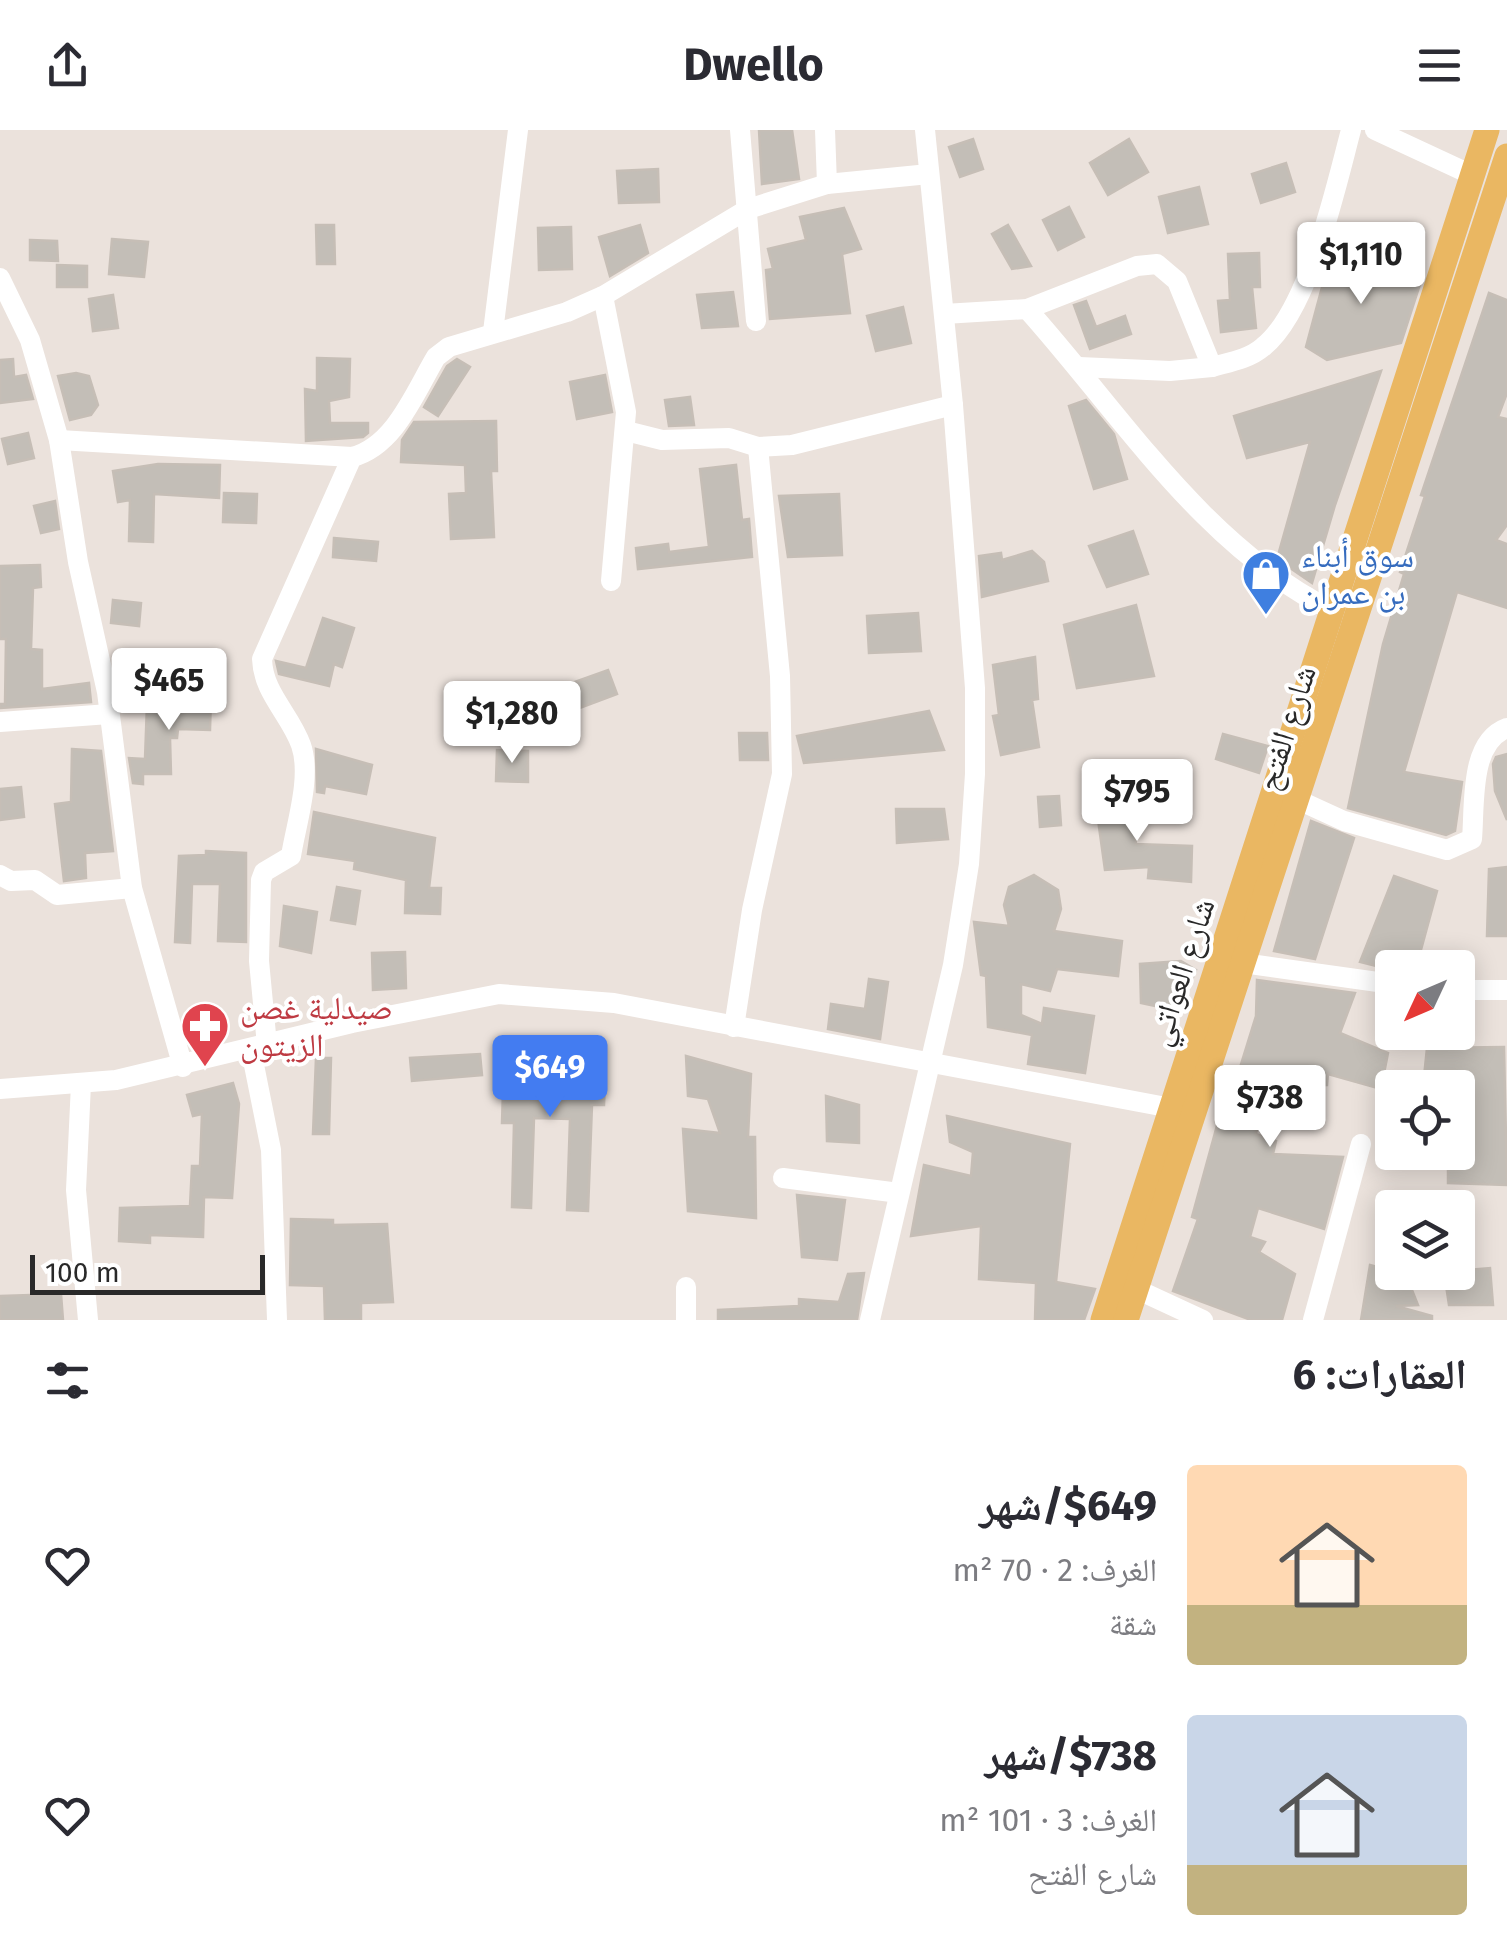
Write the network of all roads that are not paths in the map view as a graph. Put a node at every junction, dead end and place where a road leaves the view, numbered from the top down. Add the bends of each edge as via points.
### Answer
1 (518, 130) edge
2 (740, 130) edge
3 (826, 130) edge
4 (924, 130) edge
5 (1351, 130) edge
6 (1374, 130) edge
7 (1487, 130) edge
8 (1507, 156) edge
9 (929, 174) junction
10 (1472, 175) junction
11 (827, 184) junction
12 (748, 208) junction
13 (0, 278) edge
14 (603, 296) junction
15 (1026, 309) junction
16 (944, 314) junction
17 (756, 320) dead end
18 (493, 332) junction
19 (1079, 367) junction
20 (1212, 367) junction
21 (953, 405) junction
22 (626, 431) junction
23 (59, 440) junction
24 (758, 447) junction
25 (352, 457) junction
26 (611, 581) dead end
27 (1331, 610) junction
28 (109, 714) junction
29 (0, 722) edge
30 (1507, 728) edge
31 (1285, 794) junction
32 (0, 875) edge
33 (132, 888) junction
34 (1243, 963) junction
35 (1375, 982) edge
36 (1475, 990) edge
37 (1507, 990) edge
38 (734, 1026) junction
39 (259, 1047) junction
40 (183, 1066) junction
41 (928, 1066) junction
42 (81, 1084) junction
43 (0, 1090) edge
44 (1183, 1110) junction
45 (1361, 1144) dead end
46 (783, 1178) dead end
47 (899, 1193) junction
48 (686, 1287) dead end
49 (1136, 1289) junction
50 (88, 1320) edge
51 (277, 1320) edge
52 (686, 1320) edge
53 (870, 1320) edge
54 (1102, 1320) edge
55 (1126, 1320) edge
56 (1203, 1320) edge
57 (1313, 1320) edge

1 - 18 street
2 - 12 street
3 - 11 street
4 - 9 street
5 - 20 street via 1324,231 1290,312 1251,356
6 - 10 street
7 - 10 main road, شارع العواتي
8 - 31 main road, شارع الفتح
9 - 11 street
9 - 16 street
10 - 27 main road, شارع العواتي
11 - 12 street
12 - 14 street
12 - 17 street
13 - 23 street via 30,340
14 - 18 street
14 - 22 street
15 - 16 street
15 - 19 street
15 - 20 street via 1157,264 1177,281
16 - 21 street
18 - 25 street via 436,357 385,439
19 - 20 street
19 - 27 street via 1188,498 1258,567
21 - 24 street via 814,442
21 - 41 street via 975,688 975,774 959,932
22 - 24 street via 662,440 729,438
22 - 26 street
23 - 25 street
23 - 28 street
24 - 38 street via 780,676 782,774
25 - 39 street via 262,659 262,677 302,746 304,770 291,856 261,880
27 - 31 main road, شارع العواتي
28 - 29 street
28 - 33 street
30 - 31 street via 1481,752 1472,839 1460,847 1447,850 1344,821
31 - 34 main road, شارع الفتح
31 - 44 main road, شارع العواتي
32 - 33 street via 34,880 57,896
33 - 40 street
34 - 35 street
34 - 44 main road, شارع الفتح
36 - 37 street
38 - 39 street via 614,1002 499,994
38 - 41 street
39 - 40 street
39 - 51 street
40 - 42 street
41 - 44 street
41 - 47 street
42 - 43 street
42 - 50 street via 76,1190
44 - 49 main road, شارع الفتح
44 - 54 main road, شارع العواتي
45 - 57 street
46 - 47 street
47 - 53 street
48 - 52 street
49 - 55 main road, شارع الفتح
49 - 56 street

